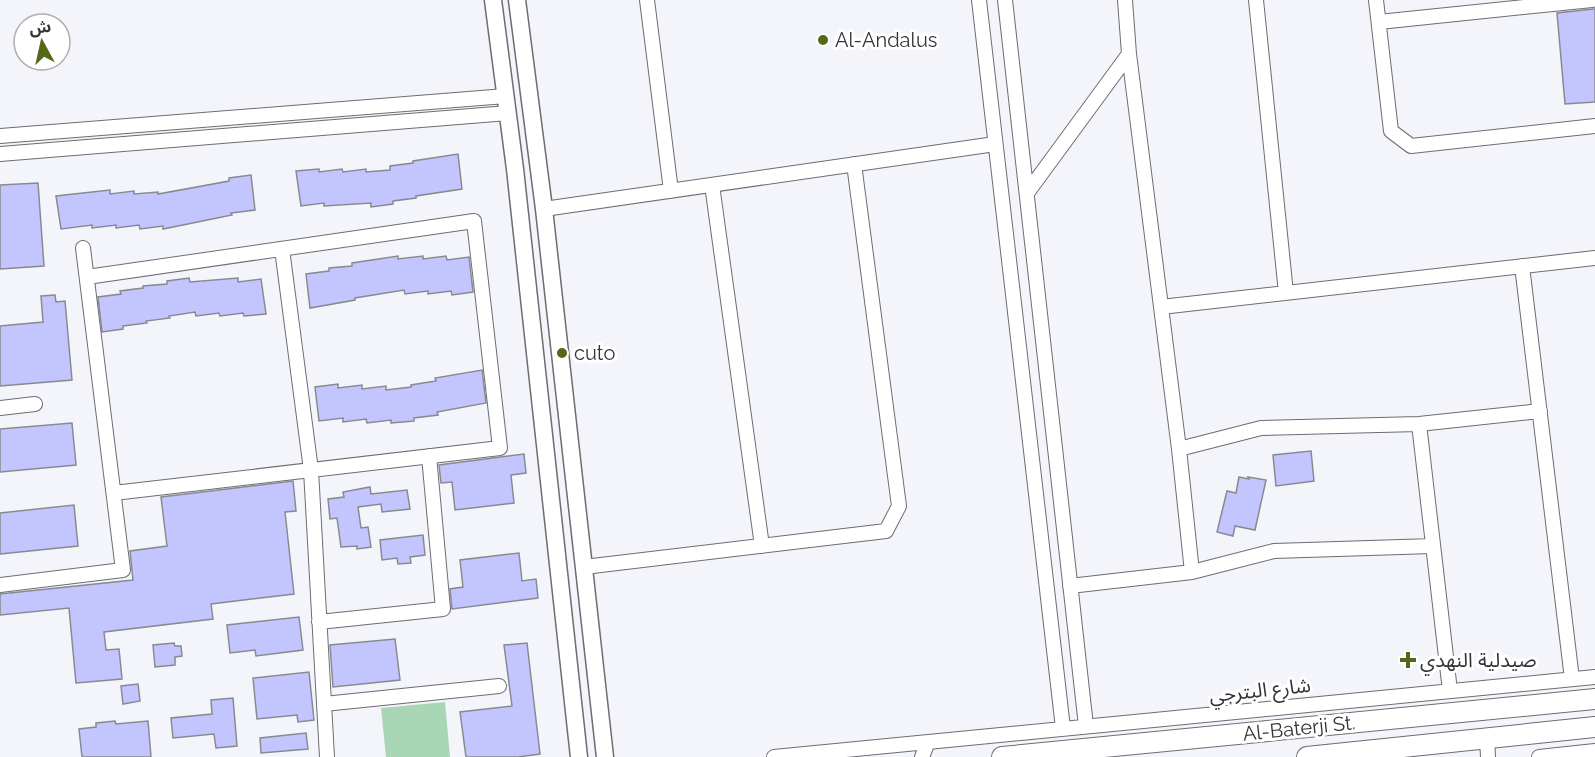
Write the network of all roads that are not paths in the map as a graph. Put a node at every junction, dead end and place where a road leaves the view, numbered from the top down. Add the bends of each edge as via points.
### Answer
1 (493, 0) edge
2 (517, 0) edge
3 (647, 0) edge
4 (979, 0) edge
5 (1005, 0) edge
6 (1125, 0) edge
7 (1256, 0) edge
8 (1376, 0) edge
9 (1592, 0) edge
10 (1524, 3) edge
11 (1379, 21) junction
12 (1129, 54) junction
13 (529, 94) junction
14 (507, 105) junction
15 (1595, 126) edge
16 (0, 136) edge
17 (995, 144) junction
18 (0, 154) edge
19 (854, 164) junction
20 (712, 185) junction
21 (671, 191) junction
22 (1027, 194) junction
23 (544, 209) junction
24 (83, 248) dead end
25 (282, 249) junction
26 (1595, 258) edge
27 (1522, 266) junction
28 (87, 277) junction
29 (1286, 293) junction
30 (1161, 308) junction
31 (35, 404) dead end
32 (0, 408) edge
33 (1540, 411) junction
34 (1419, 424) junction
35 (1179, 449) junction
36 (429, 456) junction
37 (311, 470) junction
38 (114, 493) junction
39 (762, 546) junction
40 (1433, 546) junction
41 (584, 567) junction
42 (1192, 572) junction
43 (0, 585) edge
44 (1070, 586) junction
45 (319, 622) junction
46 (1595, 677) edge
47 (1572, 679) junction
48 (499, 686) dead end
49 (1450, 691) junction
50 (1379, 698) junction
51 (1595, 699) edge
52 (324, 704) junction
53 (1382, 720) junction
54 (1086, 726) junction
55 (1595, 727) edge
56 (1063, 728) junction
57 (928, 742) junction
58 (1488, 748) edge
59 (1595, 751) edge
60 (327, 757) edge
61 (579, 757) edge
62 (604, 757) edge
63 (774, 757) edge
64 (922, 757) edge
65 (1002, 757) edge
66 (1306, 757) edge
67 (1539, 757) edge

1 - 14 street
2 - 13 street
3 - 21 street
4 - 17 street
5 - 22 street
6 - 12 street
7 - 29 street
8 - 11 street
9 - 10 street
10 - 11 street
11 - 15 street via 1391,131 1411,146
12 - 22 street
12 - 30 street
13 - 14 street
13 - 23 street
14 - 16 street
14 - 18 street
14 - 61 street
17 - 19 street
17 - 56 street
19 - 20 street
19 - 39 street via 899,506 886,531
20 - 21 street
20 - 39 street
21 - 23 street
22 - 44 street
23 - 41 street
24 - 28 street
25 - 28 street
25 - 36 street via 474,221 500,448
25 - 37 street
26 - 27 street
27 - 29 street
27 - 33 street
28 - 38 street
29 - 30 street
30 - 35 street
31 - 32 street
33 - 34 street
33 - 47 street
34 - 35 street via 1261,428
34 - 40 street
35 - 42 street
36 - 37 street
36 - 45 street via 444,609
37 - 38 street
37 - 45 street
38 - 43 street via 123,570
39 - 41 street
40 - 42 street via 1274,551
40 - 49 street
41 - 62 street
42 - 44 street
44 - 54 street
45 - 52 street
46 - 47 street, شارع البترجي
47 - 49 street, شارع البترجي
48 - 52 street
49 - 50 street, شارع البترجي
50 - 53 street
50 - 54 street, شارع البترجي
51 - 53 main road, Al-Baterji St.
52 - 60 street
53 - 65 main road, Al-Baterji St.
54 - 56 street, شارع البترجي
55 - 58 main road, Al-Baterji St.
56 - 57 street, شارع البترجي
57 - 63 street, شارع البترجي
57 - 64 street
58 - 66 main road, Al-Baterji St.
59 - 67 street

